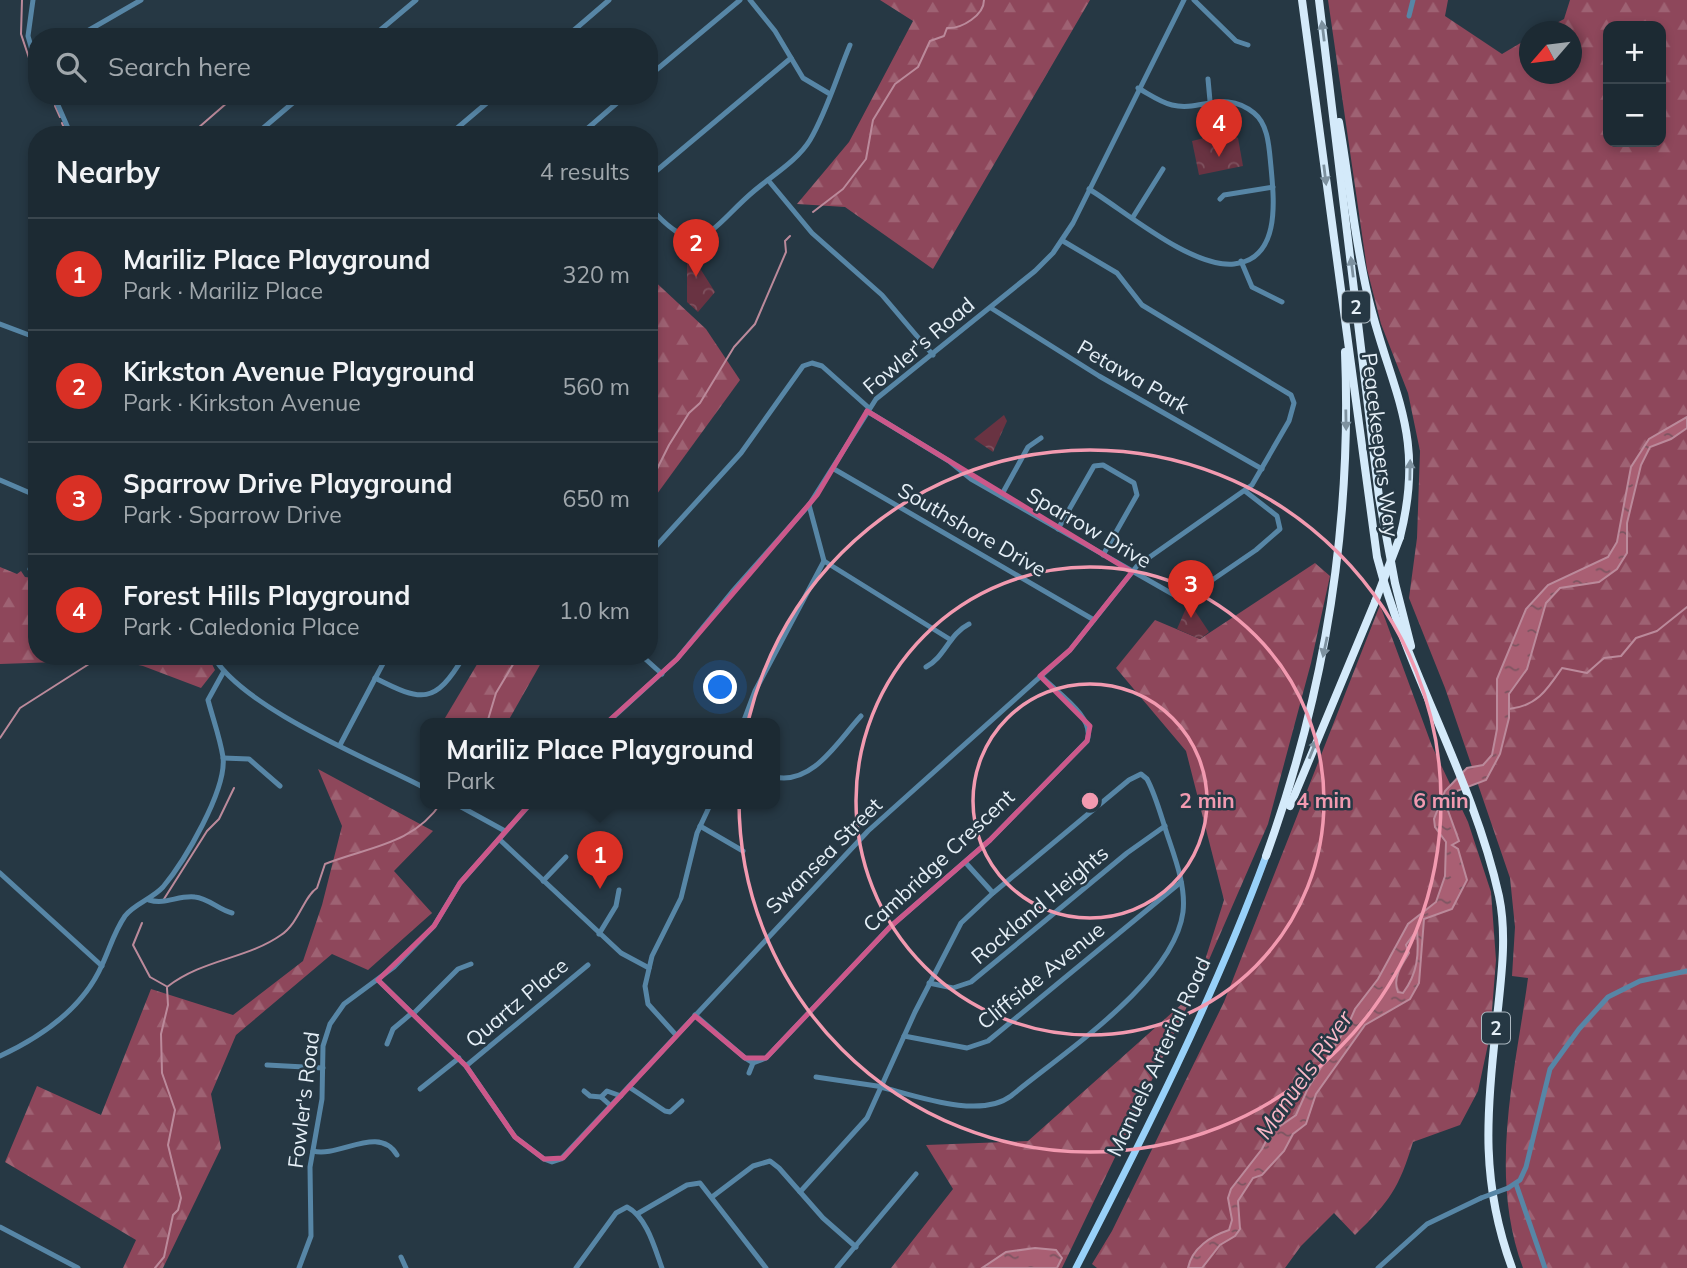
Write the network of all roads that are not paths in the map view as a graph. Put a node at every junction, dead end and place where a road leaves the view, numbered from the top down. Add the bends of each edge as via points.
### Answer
1 (33, 0) edge
2 (141, 0) edge
3 (416, 0) edge
4 (609, 0) edge
5 (740, 0) edge
6 (750, 0) edge
7 (1184, 0) edge
8 (1194, 0) edge
9 (1301, 0) edge
10 (1319, 0) edge
11 (1413, 0) edge
12 (1409, 16) dead end
13 (30, 28) edge
14 (93, 28) edge
15 (383, 28) edge
16 (576, 28) edge
17 (850, 45) dead end
18 (1248, 45) dead end
19 (791, 58) junction
20 (1327, 61) junction
21 (658, 68) edge
22 (1208, 79) dead end
23 (1139, 88) junction
24 (830, 94) junction
25 (1210, 101) junction
26 (58, 105) edge
27 (290, 105) edge
28 (484, 105) edge
29 (616, 105) edge
30 (67, 126) edge
31 (266, 126) edge
32 (460, 126) edge
33 (594, 126) edge
34 (658, 169) edge
35 (1163, 169) dead end
36 (768, 180) junction
37 (1273, 187) junction
38 (1089, 189) junction
39 (1220, 199) dead end
40 (658, 215) edge
41 (1133, 217) junction
42 (1063, 241) junction
43 (1241, 261) junction
44 (1282, 302) dead end
45 (1343, 303) junction
46 (991, 308) junction
47 (0, 324) edge
48 (28, 335) edge
49 (933, 355) junction
50 (868, 409) junction
51 (1041, 438) dead end
52 (1262, 468) junction
53 (834, 469) junction
54 (0, 480) edge
55 (1245, 491) junction
56 (28, 492) edge
57 (1001, 496) junction
58 (809, 505) junction
59 (1058, 529) junction
60 (658, 544) edge
61 (1103, 555) junction
62 (824, 561) junction
63 (1132, 572) junction
64 (1094, 620) junction
65 (969, 624) dead end
66 (951, 639) junction
67 (220, 665) edge
68 (382, 665) edge
69 (459, 665) edge
70 (652, 665) edge
71 (926, 667) dead end
72 (224, 671) junction
73 (662, 674) junction
74 (1041, 676) junction
75 (374, 678) junction
76 (1421, 679) junction
77 (861, 716) dead end
78 (613, 718) edge
79 (745, 718) edge
80 (340, 745) junction
81 (223, 758) junction
82 (780, 778) edge
83 (420, 785) edge
84 (280, 786) dead end
85 (465, 809) edge
86 (525, 809) edge
87 (707, 809) edge
88 (700, 826) junction
89 (1165, 826) junction
90 (505, 831) junction
91 (499, 839) junction
92 (743, 851) dead end
93 (1266, 856) junction
94 (566, 857) dead end
95 (965, 862) junction
96 (0, 873) edge
97 (543, 881) junction
98 (1181, 882) junction
99 (620, 890) dead end
100 (993, 893) junction
101 (149, 901) junction
102 (232, 913) dead end
103 (599, 934) junction
104 (471, 964) dead end
105 (588, 965) dead end
106 (102, 966) junction
107 (649, 968) junction
108 (1687, 971) edge
109 (378, 980) junction
110 (929, 983) junction
111 (413, 1014) junction
112 (695, 1016) junction
113 (676, 1035) junction
114 (904, 1036) junction
115 (387, 1044) dead end
116 (0, 1056) edge
117 (459, 1058) junction
118 (753, 1063) junction
119 (267, 1065) dead end
120 (466, 1066) junction
121 (323, 1068) junction
122 (749, 1073) dead end
123 (816, 1077) dead end
124 (629, 1087) junction
125 (881, 1087) junction
126 (420, 1089) dead end
127 (584, 1091) dead end
128 (621, 1096) junction
129 (601, 1097) junction
130 (682, 1101) dead end
131 (611, 1106) junction
132 (313, 1151) junction
133 (397, 1155) dead end
134 (916, 1174) dead end
135 (1516, 1184) junction
136 (800, 1192) junction
137 (712, 1197) junction
138 (637, 1214) junction
139 (0, 1227) edge
140 (856, 1247) junction
141 (401, 1257) dead end
142 (578, 1265) edge
143 (78, 1268) edge
144 (299, 1268) edge
145 (407, 1268) edge
146 (662, 1268) edge
147 (766, 1268) edge
148 (837, 1268) edge
149 (1076, 1268) edge
150 (1378, 1268) edge
151 (1512, 1268) edge
152 (1545, 1268) edge

1 - 13 street
2 - 14 street
3 - 15 street
4 - 16 street
5 - 21 street
6 - 19 street
7 - 23 street, Fowler's Road
8 - 18 street via 1236,41
9 -> 45 highway, Peacekeepers Way / 2
20 -> 10 highway, Peacekeepers Way / 2
11 - 12 street
17 - 24 street
19 - 24 street via 806,82
19 - 34 street
76 -> 20 highway, Peacekeepers Way / 2 via 1382,517
93 -> 20 highway, bridge via 1375,602 1400,537 1410,482 1406,420 1367,293
22 - 25 street
23 - 25 street via 1173,105
23 - 38 street, Fowler's Road
24 - 36 street via 806,146
25 - 37 street via 1240,104 1255,114 1265,128
26 - 30 street
27 - 31 street
28 - 32 street
29 - 33 street
35 - 41 street
36 - 40 street via 718,228 704,235 688,237 673,231
36 - 49 street via 812,233 883,295
37 - 39 street
37 - 43 street via 1274,221 1266,242
38 - 41 street
38 - 42 street, Fowler's Road
41 - 43 street via 1201,258 1219,264
42 - 46 street, Fowler's Road
42 - 52 street, Swansea Street via 1117,273 1142,305 1290,393 1289,421
43 - 44 street via 1252,287
45 - 76 highway, Peacekeepers Way / 2 via 1377,557 1393,613
45 -> 93 highway via 1346,451 1331,615 1288,797
46 - 49 street, Fowler's Road
46 - 52 street, Petawa Park via 1099,376
47 - 48 street
49 - 50 street, Fowler's Road
50 - 53 street, Fowler's Road
50 - 57 street, Sparrow Drive
50 - 60 street, Sparrow Drive via 822,366 803,366 741,453
51 - 57 street via 1028,447
52 - 55 street, Swansea Street
53 - 58 street, Fowler's Road
53 - 64 street, Southshore Drive
54 - 56 street
55 - 63 street, Swansea Street
55 - 63 street, Sparrow Drive via 1277,516 1280,529 1190,598 1181,600
57 - 59 street, Sparrow Drive
58 - 62 street
58 - 73 street, Fowler's Road
59 - 61 street, Sparrow Drive
59 - 61 street via 1093,468 1103,466 1134,483 1138,491
61 - 63 street, Sparrow Drive
62 - 66 street
62 - 79 street
63 - 64 street, Swansea Street
64 - 74 street, Swansea Street
65 - 66 street
66 - 71 street via 940,657
67 - 72 street
68 - 75 street
69 - 75 street via 448,683 428,695 409,695
70 - 73 street
72 - 80 street via 263,704
72 - 81 street via 208,700
73 - 78 street, Fowler's Road
74 - 95 street, Cambridge Crescent via 1090,726 1087,741
74 - 112 street, Swansea Street via 869,831
75 - 80 street
76 - 151 highway, Peacekeepers Way / 2 via 1499,898 1503,958 1488,1100 1489,1177 1499,1231
77 - 82 street via 804,775
80 - 83 street
81 - 84 street via 249,759
81 - 101 street via 218,790 195,837
85 - 90 street
86 - 90 street, Fowler's Road
87 - 88 street
88 - 92 street
88 - 107 street via 681,898
89 - 98 street
89 - 100 street via 1147,779 1136,775
89 - 110 street, Rockland Heights via 977,979 953,988
90 - 91 street, Fowler's Road
91 - 97 street
91 - 109 street, Fowler's Road via 460,883 434,926
93 - 149 main road, Manuels Arterial Road via 1243,918
94 - 97 street
95 - 100 street
95 - 118 street, Cambridge Crescent via 890,927 773,1052
96 - 106 street
97 - 103 street
98 - 114 street, Cliffside Avenue via 988,1041 967,1048
98 - 125 street via 1182,918 1156,971 1006,1100 981,1107
99 - 103 street
100 - 110 street via 957,929
101 - 102 street via 162,904 197,897
101 - 106 street via 128,912 114,933
103 - 107 street via 625,957
104 - 111 street via 458,969
105 - 120 street, Quartz Place
106 - 116 street via 57,1022
107 - 113 street via 648,1004
108 - 135 street via 1640,981 1601,1004 1550,1069 1526,1167
109 - 111 street, Swansea Street
109 - 121 street, Fowler's Road via 334,1017 324,1043
110 - 114 street
111 - 115 street via 393,1029
111 - 117 street, Swansea Street
112 - 113 street, Swansea Street
112 - 118 street
113 - 124 street, Swansea Street
114 - 125 street
117 - 120 street, Swansea Street
117 - 126 street
118 - 122 street
119 - 121 street
120 - 131 street, Swansea Street via 512,1134 550,1161 565,1156
121 - 132 street, Fowler's Road
123 - 125 street
124 - 128 street, Swansea Street
124 - 130 street via 665,1111
125 - 136 street via 864,1123
127 - 129 street
128 - 129 street via 607,1091
128 - 131 street, Swansea Street
129 - 131 street
132 - 133 street via 379,1142
132 - 144 street, Fowler's Road via 309,1174 312,1231
134 - 140 street
135 - 150 street, bridge via 1427,1223
135 - 152 street
136 - 137 street via 767,1161
136 - 140 street
137 - 138 street via 703,1184 693,1182
137 - 147 street
138 - 142 street via 622,1208
138 - 146 street
139 - 143 street
140 - 148 street
141 - 145 street

